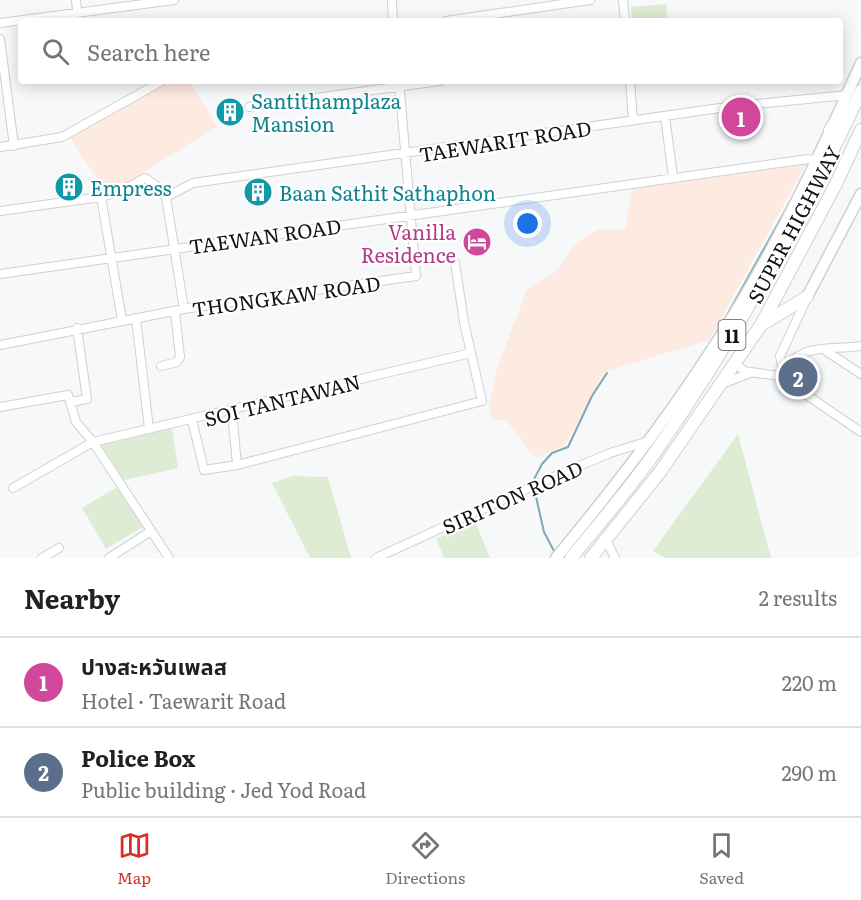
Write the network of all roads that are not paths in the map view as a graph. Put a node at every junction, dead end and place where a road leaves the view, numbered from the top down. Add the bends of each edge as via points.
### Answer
1 (76, 0) edge
2 (174, 0) edge
3 (392, 0) edge
4 (590, 0) edge
5 (623, 0) edge
6 (141, 2) edge
7 (78, 17) edge
8 (393, 18) edge
9 (467, 18) edge
10 (625, 18) edge
11 (18, 22) edge
12 (0, 23) edge
13 (0, 39) edge
14 (861, 63) edge
15 (157, 84) edge
16 (399, 84) edge
17 (630, 84) edge
18 (861, 90) edge
19 (847, 95) junction
20 (249, 107) dead end
21 (665, 116) junction
22 (633, 120) junction
23 (830, 130) junction
24 (861, 130) edge
25 (14, 146) junction
26 (0, 147) edge
27 (405, 154) junction
28 (816, 161) junction
29 (673, 177) junction
30 (861, 194) edge
31 (101, 197) junction
32 (166, 197) junction
33 (0, 211) edge
34 (410, 214) junction
35 (174, 249) junction
36 (111, 258) junction
37 (455, 263) dead end
38 (0, 274) edge
39 (807, 297) junction
40 (184, 309) junction
41 (175, 311) junction
42 (136, 318) junction
43 (122, 320) junction
44 (761, 325) junction
45 (77, 328) junction
46 (0, 345) edge
47 (861, 346) edge
48 (823, 349) junction
49 (471, 353) junction
50 (735, 362) junction
51 (161, 366) dead end
52 (754, 372) junction
53 (781, 372) junction
54 (861, 374) edge
55 (717, 388) junction
56 (71, 402) junction
57 (0, 407) edge
58 (232, 411) junction
59 (192, 420) junction
60 (149, 429) junction
61 (861, 432) edge
62 (650, 441) junction
63 (93, 442) junction
64 (237, 465) junction
65 (13, 488) dead end
66 (151, 531) junction
67 (606, 540) junction
68 (59, 548) dead end
69 (42, 558) edge
70 (109, 558) edge
71 (169, 558) edge
72 (376, 558) edge
73 (556, 558) edge
74 (571, 558) edge
75 (591, 558) edge
76 (615, 558) edge

1 - 7 street
2 - 6 street
3 - 8 street
4 - 9 street
5 - 10 street
6 - 7 street
11 - 12 street
13 - 25 street
14 - 19 main road
15 - 25 street via 62,137
16 - 20 street
16 - 27 street, THONGKAW ROAD
17 - 22 street
18 - 23 highway
18 - 74 highway, SUPER HIGHWAY / 11 via 791,236 717,360 655,453
19 - 21 street, TAEWARIT ROAD
19 - 23 main road
21 - 22 street, TAEWARIT ROAD
21 - 29 street
22 - 27 street, TAEWARIT ROAD
23 - 28 main road
24 - 44 highway, SUPER HIGHWAY / 11
25 - 26 street
27 - 32 street, TAEWARIT ROAD via 194,183
27 - 34 street, THONGKAW ROAD
28 - 29 street, TAEWAN ROAD
28 - 62 main road via 737,310
29 - 34 street, TAEWAN ROAD
30 - 39 main road
31 - 32 street via 145,177
31 - 33 street
31 - 36 street
32 - 35 street
34 - 35 street, TAEWAN ROAD
34 - 40 street, THONGKAW ROAD via 416,276
35 - 36 street, TAEWAN ROAD
35 - 40 street
36 - 38 street, TAEWAN ROAD
36 - 43 street
37 - 49 street
39 - 44 highway
39 - 53 street via 780,356
40 - 41 street, THONGKAW ROAD
41 - 42 street, THONGKAW ROAD
41 - 51 street via 179,361
42 - 43 street, THONGKAW ROAD
42 - 60 street
43 - 45 street, THONGKAW ROAD
44 - 50 highway, SUPER HIGHWAY / 11
45 - 46 street, THONGKAW ROAD
45 - 56 street via 87,399
47 - 48 street
48 - 53 street via 799,354
48 - 54 street
49 - 58 street, SOI TANTAWAN
49 - 64 street via 482,401
50 - 52 street via 740,369
50 - 55 highway, SUPER HIGHWAY / 11
52 - 53 street
52 - 55 street via 725,381
53 - 61 street
55 - 67 highway, SUPER HIGHWAY / 11 via 660,472
56 - 57 street via 66,394
56 - 63 street via 76,422
58 - 59 street, SOI TANTAWAN
58 - 64 street
59 - 60 street, SOI TANTAWAN
59 - 64 street via 204,470
60 - 63 street, SOI TANTAWAN
62 - 72 street, SIRITON ROAD via 536,484
62 - 73 main road
63 - 65 street, SOI TANTAWAN
63 - 66 street
66 - 70 street
66 - 71 street
67 - 75 highway, SUPER HIGHWAY / 11
67 - 76 street
68 - 69 street

